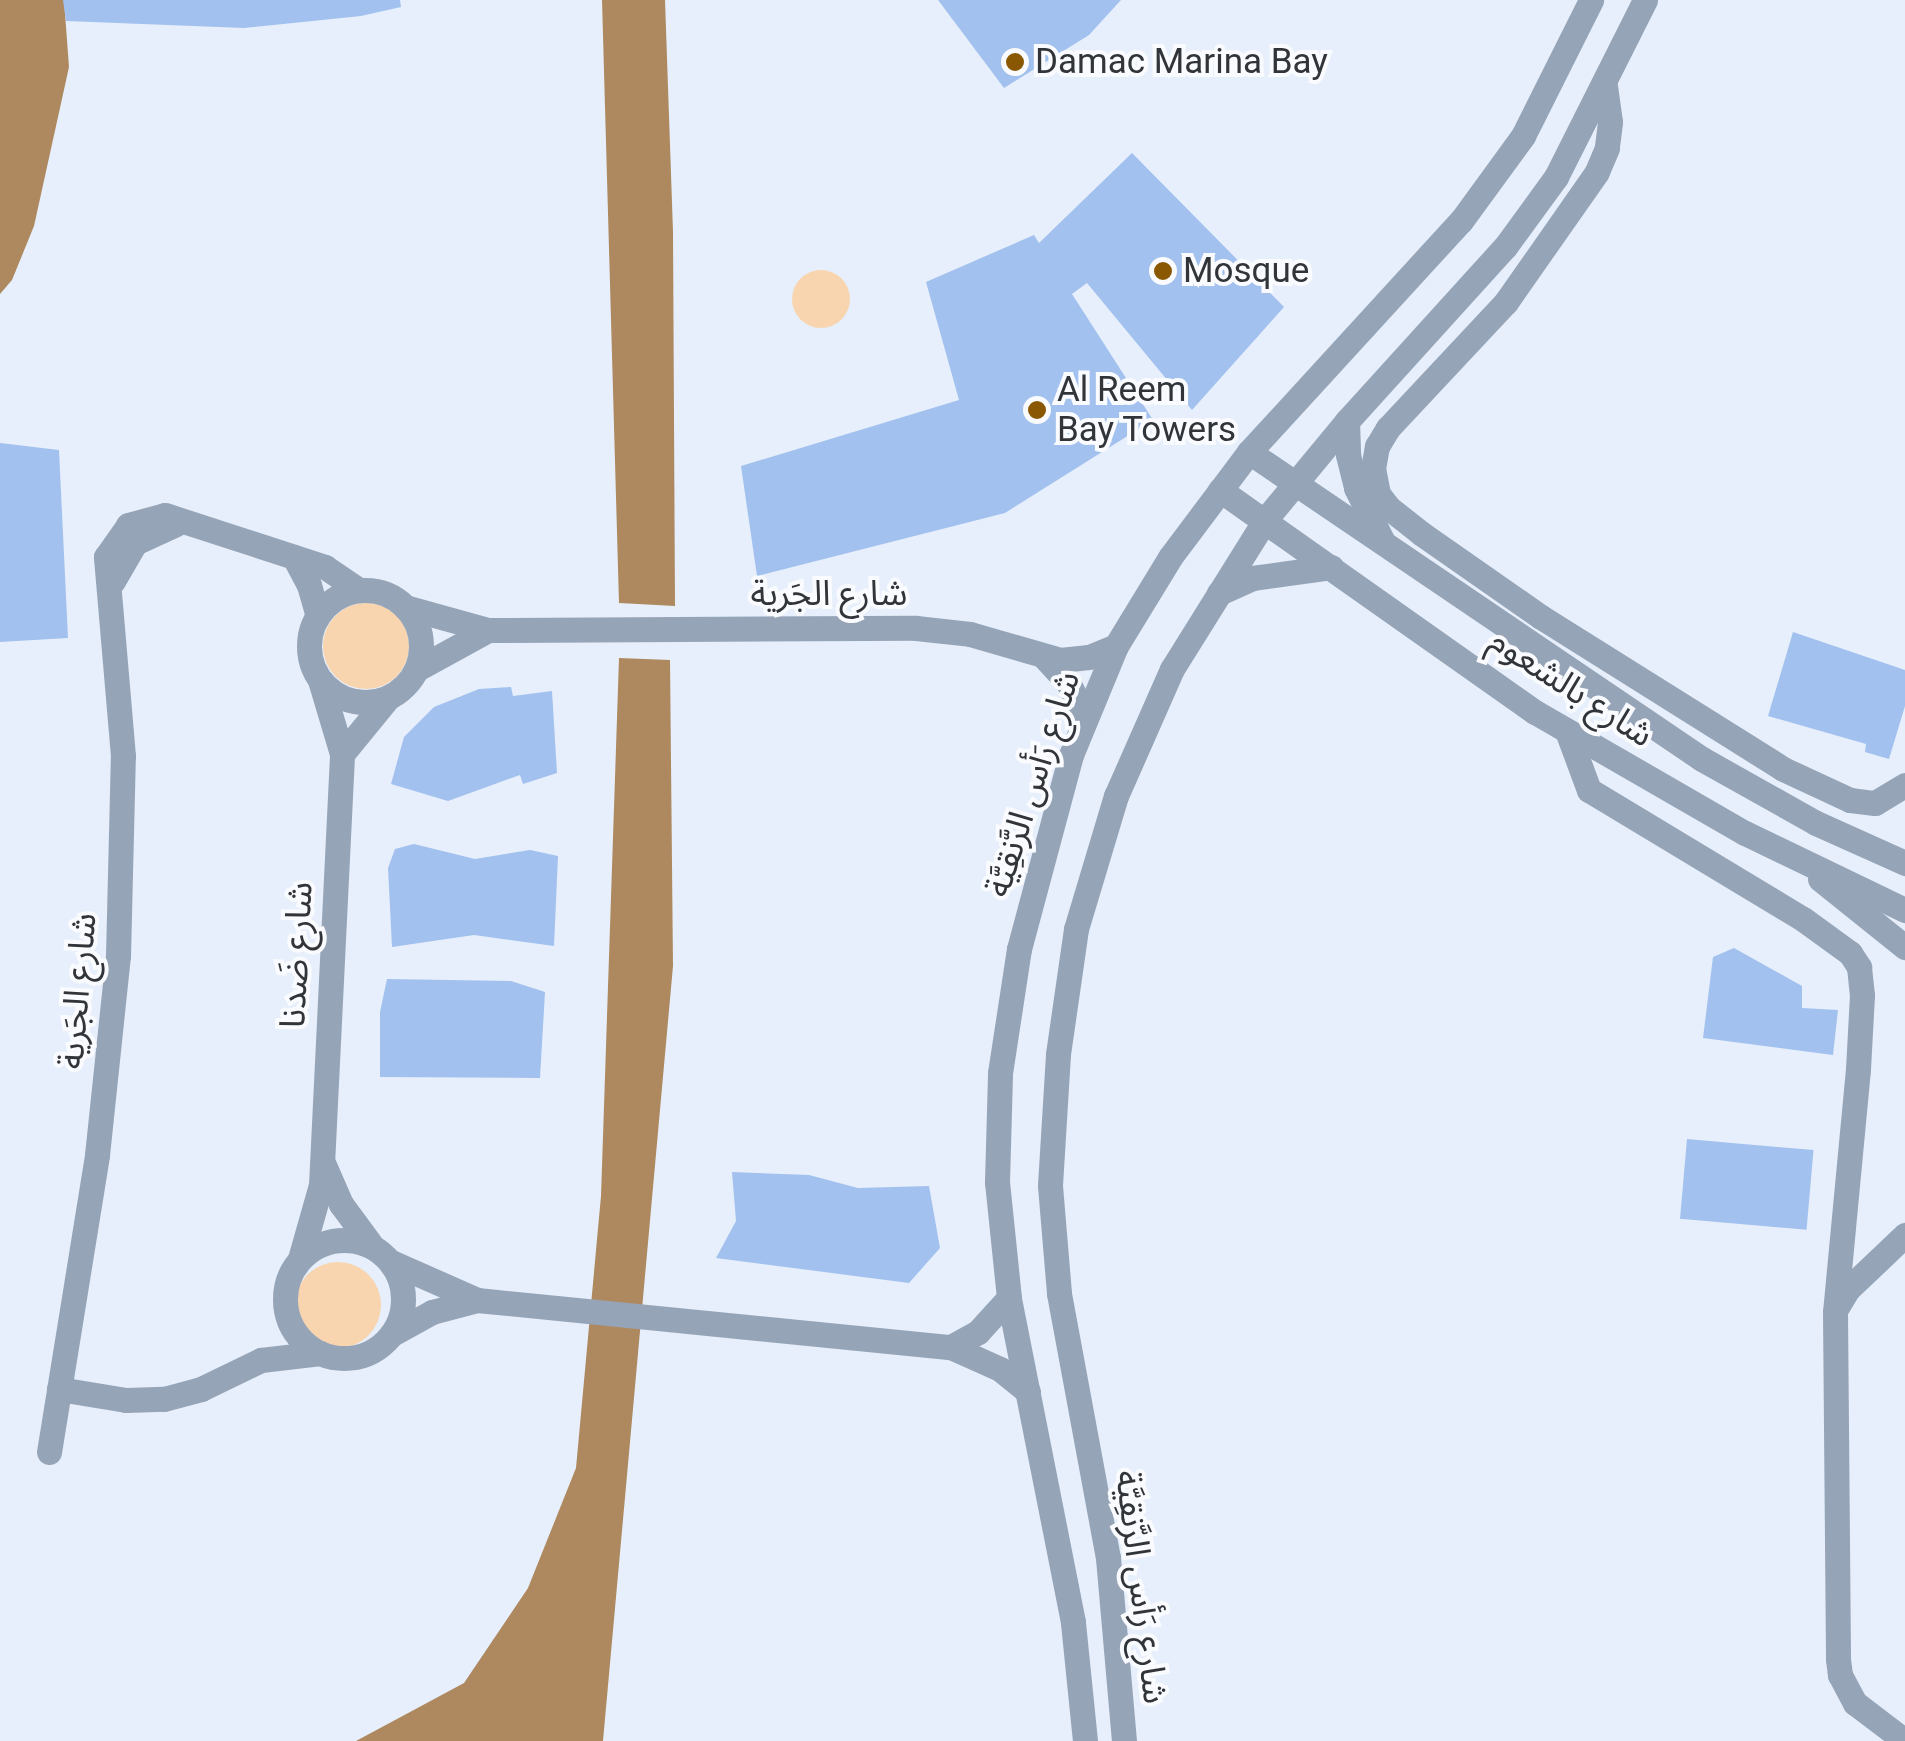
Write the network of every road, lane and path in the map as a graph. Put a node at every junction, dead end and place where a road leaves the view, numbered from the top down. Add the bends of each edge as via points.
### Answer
1 (1591, 0) edge
2 (1645, 0) edge
3 (1605, 85) junction
4 (1347, 421) junction
5 (1249, 452) junction
6 (1293, 484) junction
7 (1220, 490) junction
8 (1265, 520) junction
9 (1385, 547) junction
10 (294, 557) junction
11 (1331, 566) junction
12 (359, 590) junction
13 (1219, 593) junction
14 (405, 607) junction
15 (318, 616) junction
16 (488, 630) junction
17 (1116, 646) junction
18 (1046, 658) junction
19 (417, 669) junction
20 (320, 680) junction
21 (387, 699) junction
22 (1084, 715) junction
23 (1568, 731) junction
24 (342, 754) junction
25 (1784, 769) junction
26 (1744, 783) junction
27 (1905, 785) edge
28 (1905, 844) edge
29 (1876, 851) junction
30 (1905, 863) edge
31 (1806, 865) junction
32 (1905, 910) edge
33 (1905, 947) edge
34 (322, 1160) junction
35 (1905, 1234) edge
36 (383, 1255) junction
37 (300, 1258) junction
38 (1008, 1298) junction
39 (477, 1300) junction
40 (286, 1306) junction
41 (1834, 1312) junction
42 (392, 1334) junction
43 (951, 1347) junction
44 (321, 1353) junction
45 (242, 1366) junction
46 (59, 1388) junction
47 (1028, 1392) junction
48 (49, 1452) dead end
49 (1905, 1740) edge
50 (1085, 1741) edge
51 (1124, 1741) edge

1 - 5 street, شارع رَأس الرَّنقِيَّة via 1523,136 1461,222
2 - 3 street, شارع رَأس الرَّنقِيَّة
3 - 4 street, شارع رَأس الرَّنقِيَّة via 1556,178 1506,247
3 - 25 street via 1610,122 1596,172 1506,302 1388,428 1378,446 1375,482 1389,508 1437,544
4 - 6 street, شارع رَأس الرَّنقِيَّة
4 - 9 street via 1356,488
5 - 6 street, شارع بالشعوم
5 - 7 street, شارع رَأس الرَّنقِيَّة
6 - 8 street, شارع رَأس الرَّنقِيَّة
6 - 9 street, شارع بالشعوم
7 - 8 street, شارع بالشعوم
7 - 17 street, شارع رَأس الرَّنقِيَّة
8 - 11 street, شارع بالشعوم
8 - 13 street, شارع رَأس الرَّنقِيَّة
9 - 26 street, شارع بالشعوم
10 - 12 street, شارع الجَرية via 325,566
10 - 15 street
10 - 46 street, شارع الجَرية via 190,523 160,528 135,543 118,567 111,596 123,756 118,956 104,1106
11 - 13 street via 1252,578
11 - 23 street, شارع بالشعوم
12 - 14 street
12 - 15 street via 329,603
13 - 51 street, شارع رَأس الرَّنقِيَّة via 1172,669 1116,796 1076,929 1058,1054 1050,1185 1059,1293 1108,1558
14 - 16 street, شارع الجَرية
14 - 19 street via 419,630
15 - 20 street via 309,648
16 - 18 street, شارع الجَرية via 943,630
16 - 19 street, شارع الجَرية
17 - 18 street, شارع الجَرية via 1074,660
17 - 22 street, شارع رَأس الرَّنقِيَّة
18 - 22 street
19 - 21 street
20 - 21 street via 358,702
20 - 24 street, شارع ضَدنا
21 - 24 street
22 - 38 street, شارع رَأس الرَّنقِيَّة via 1019,950 1000,1074 996,1182
23 - 31 street, شارع بالشعوم
23 - 41 street via 1589,790 1850,953 1859,968 1862,996 1842,1129
24 - 34 street, شارع ضَدنا
25 - 26 street
25 - 27 street via 1850,800 1875,803
26 - 29 street, شارع بالشعوم
28 - 29 street
29 - 30 street, شارع بالشعوم
31 - 32 street, شارع بالشعوم
31 - 33 street
34 - 36 street, شارع ضَدنا via 341,1204
34 - 37 street, شارع ضَدنا via 317,1209
35 - 41 street via 1848,1289
36 - 37 street via 346,1239
36 - 39 street
36 - 42 street via 403,1294
37 - 40 street
38 - 43 street via 990,1322
38 - 47 street, شارع رَأس الرَّنقِيَّة
39 - 42 street via 432,1312
39 - 43 street
40 - 44 street via 297,1335
40 - 45 street
41 - 49 street via 1840,1675 1855,1703
42 - 44 street via 355,1357
43 - 47 street via 1000,1369
44 - 45 street
45 - 46 street via 164,1399
46 - 48 street, شارع الجَرية
47 - 50 street, شارع رَأس الرَّنقِيَّة via 1073,1622

